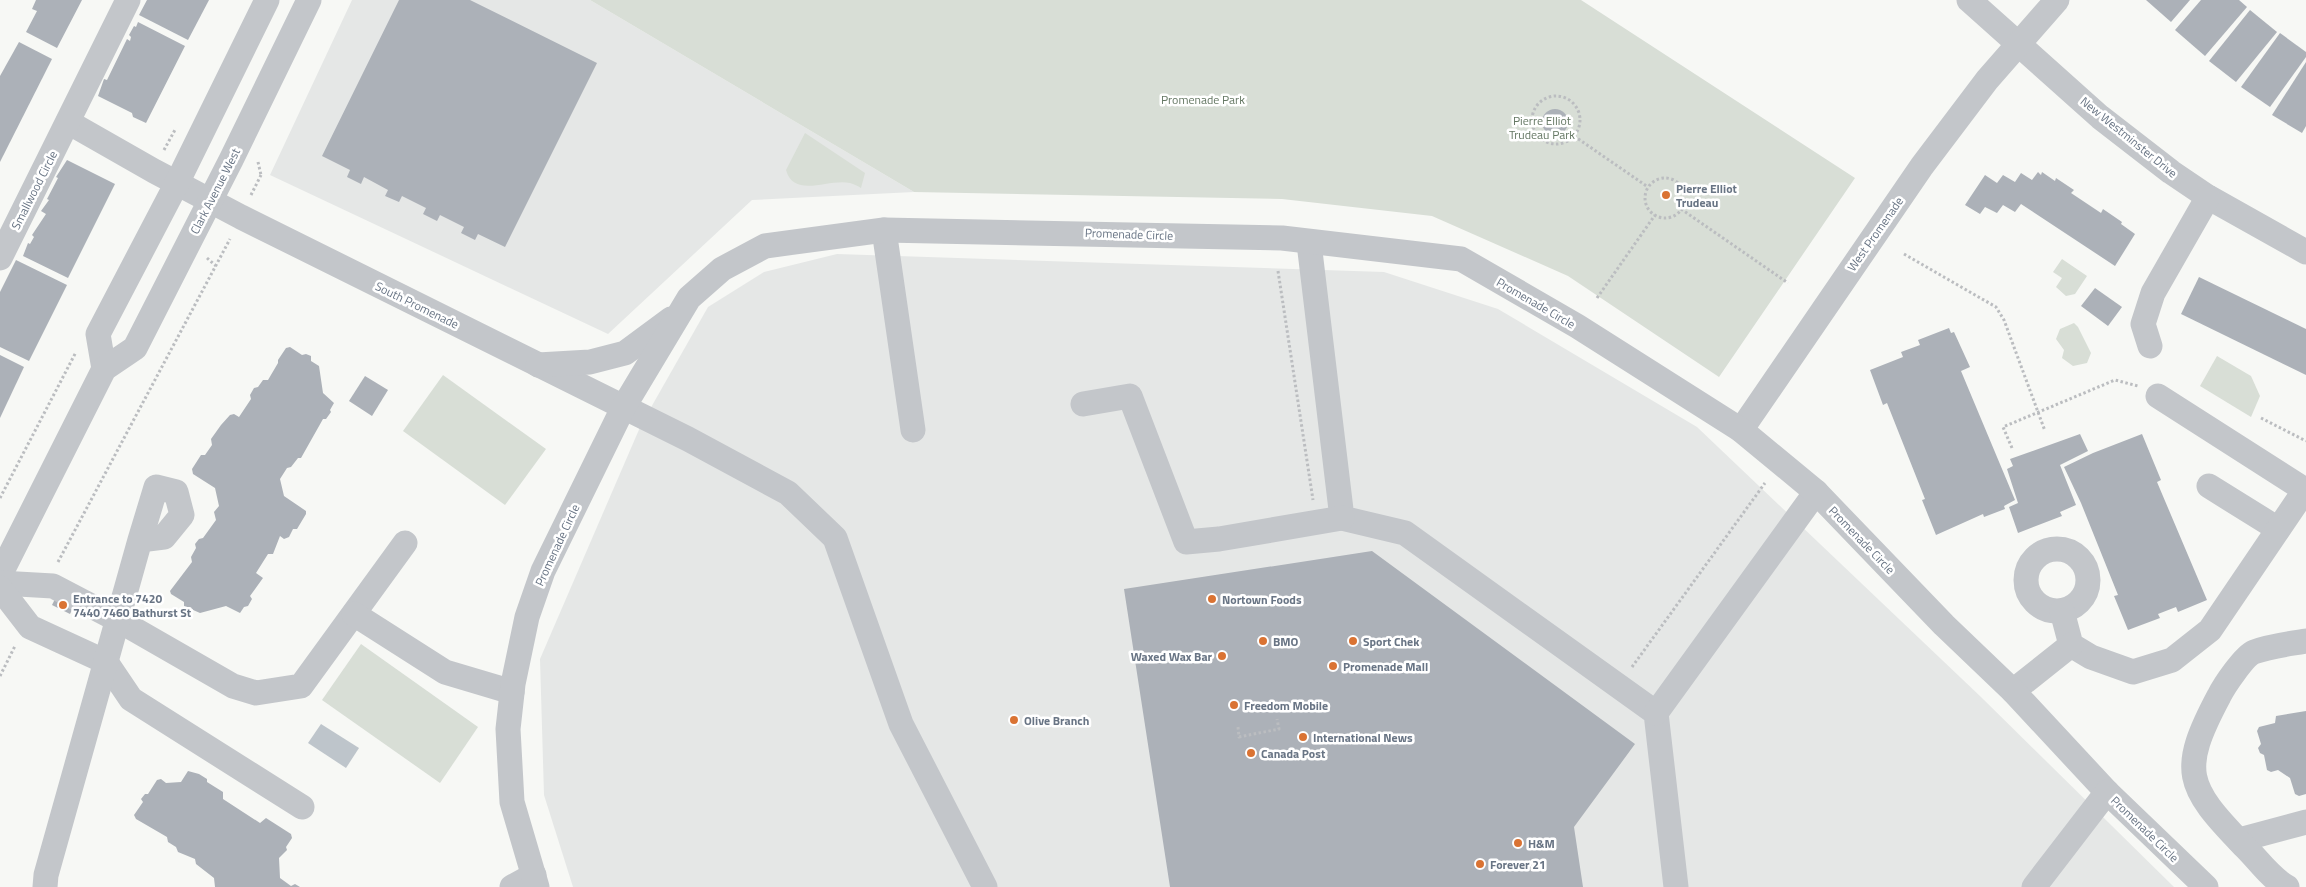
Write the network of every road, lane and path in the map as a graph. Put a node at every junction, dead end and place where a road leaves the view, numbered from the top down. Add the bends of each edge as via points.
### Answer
1 (128, 0) edge
2 (267, 0) edge
3 (308, 0) edge
4 (1969, 0) edge
5 (2057, 0) edge
6 (2019, 44) junction
7 (68, 122) junction
8 (1574, 136) junction
9 (177, 183) junction
10 (1648, 187) junction
11 (2208, 196) junction
12 (210, 201) junction
13 (1681, 209) junction
14 (1655, 215) junction
15 (884, 230) junction
16 (1310, 243) junction
17 (2306, 252) edge
18 (1904, 254) dead end
19 (0, 258) edge
20 (216, 266) dead end
21 (1278, 271) dead end
22 (1788, 283) dead end
23 (1597, 298) dead end
24 (681, 312) junction
25 (80, 344) dead end
26 (2150, 346) dead end
27 (538, 365) junction
28 (104, 369) junction
29 (2158, 396) joint
30 (1084, 404) dead end
31 (623, 408) junction
32 (2039, 413) junction
33 (2262, 418) dead end
34 (913, 430) dead end
35 (1741, 430) junction
36 (2046, 431) dead end
37 (2306, 441) edge
38 (2012, 448) dead end
39 (1765, 483) dead end
40 (2209, 486) dead end
41 (1816, 492) junction
42 (0, 498) edge
43 (1313, 503) dead end
44 (1342, 518) junction
45 (2278, 529) junction
46 (140, 540) dead end
47 (405, 543) dead end
48 (57, 564) dead end
49 (0, 575) edge
50 (0, 583) edge
51 (0, 588) edge
52 (2062, 611) dead end
53 (354, 614) junction
54 (118, 620) junction
55 (19, 638) dead end
56 (2306, 641) edge
57 (2071, 645) junction
58 (106, 662) junction
59 (1628, 672) dead end
60 (0, 676) edge
61 (2013, 691) junction
62 (512, 692) junction
63 (1656, 713) junction
64 (1277, 719) dead end
65 (1238, 728) dead end
66 (2107, 792) junction
67 (302, 806) dead end
68 (2306, 822) edge
69 (2239, 840) junction
70 (536, 881) edge
71 (52, 883) edge
72 (512, 887) edge
73 (985, 887) edge
74 (1676, 887) edge
75 (2034, 887) edge
76 (2206, 887) edge
77 (2287, 887) edge

1 - 7 street, Smallwood Circle
2 - 9 street
3 - 12 street, Clark Avenue West
4 - 6 street, New Westminster Drive
5 - 6 street, West Promenade
6 - 11 street, New Westminster Drive via 2100,117
6 - 35 street, West Promenade via 1987,80 1922,166
7 - 9 street
7 - 19 street, Smallwood Circle
8 - 8 path via 1557,144 1542,140 1532,121 1535,108 1546,98 1556,96 1572,103 1580,119
8 - 10 path
9 - 12 street, South Promenade
9 - 28 street via 98,334
10 - 13 path via 1664,178 1676,181 1685,197
10 - 14 path via 1646,206
11 - 17 street, New Westminster Drive
11 - 26 street via 2153,293 2143,324
12 - 27 street, South Promenade
12 - 28 street, Clark Avenue West via 134,348
13 - 14 path via 1665,218
13 - 22 path
14 - 23 path
15 - 16 street, Promenade Circle via 1282,238
15 - 24 street, Promenade Circle via 764,246 722,269 689,298
15 - 34 street
16 - 35 street, Promenade Circle via 1461,260 1577,326
16 - 44 street
18 - 32 path via 1996,306
20 - 48 path
21 - 43 path
24 - 27 street, Promenade Circle via 625,353 590,362
24 - 31 street, Promenade Circle
25 - 42 path
27 - 31 street, South Promenade
28 - 49 street, Clark Avenue West
29 - 32 path via 2134,383 2115,380
29 - 45 street via 2305,490
30 - 44 street via 1130,396 1186,542
31 - 62 street, Promenade Circle via 543,571 527,617
31 - 73 street, South Promenade via 788,493 835,538 901,724
32 - 36 path
32 - 38 path via 2003,427
33 - 37 path
35 - 41 street, Promenade Circle
39 - 59 path
40 - 45 street
41 - 61 street, Promenade Circle via 1944,625
41 - 63 street
44 - 63 street via 1405,533
45 - 57 street via 2210,630 2172,660 2133,672 2091,657
46 - 54 street
47 - 53 street
50 - 54 street via 53,586
51 - 58 street via 30,627
52 - 57 street
53 - 54 street via 301,686 256,693 233,686
53 - 62 street via 444,672
54 - 58 street
55 - 60 path
56 - 69 street via 2252,653 2225,685 2200,732 2192,765 2196,784 2201,797
57 - 61 street
58 - 67 street via 130,699
58 - 71 street
61 - 66 street, Promenade Circle
62 - 70 street, Promenade Circle via 508,729 512,802
63 - 74 street
64 - 65 path via 1279,729 1239,737
66 - 75 street
66 - 76 street, Promenade Circle
68 - 69 street
69 - 77 street
70 - 72 street

